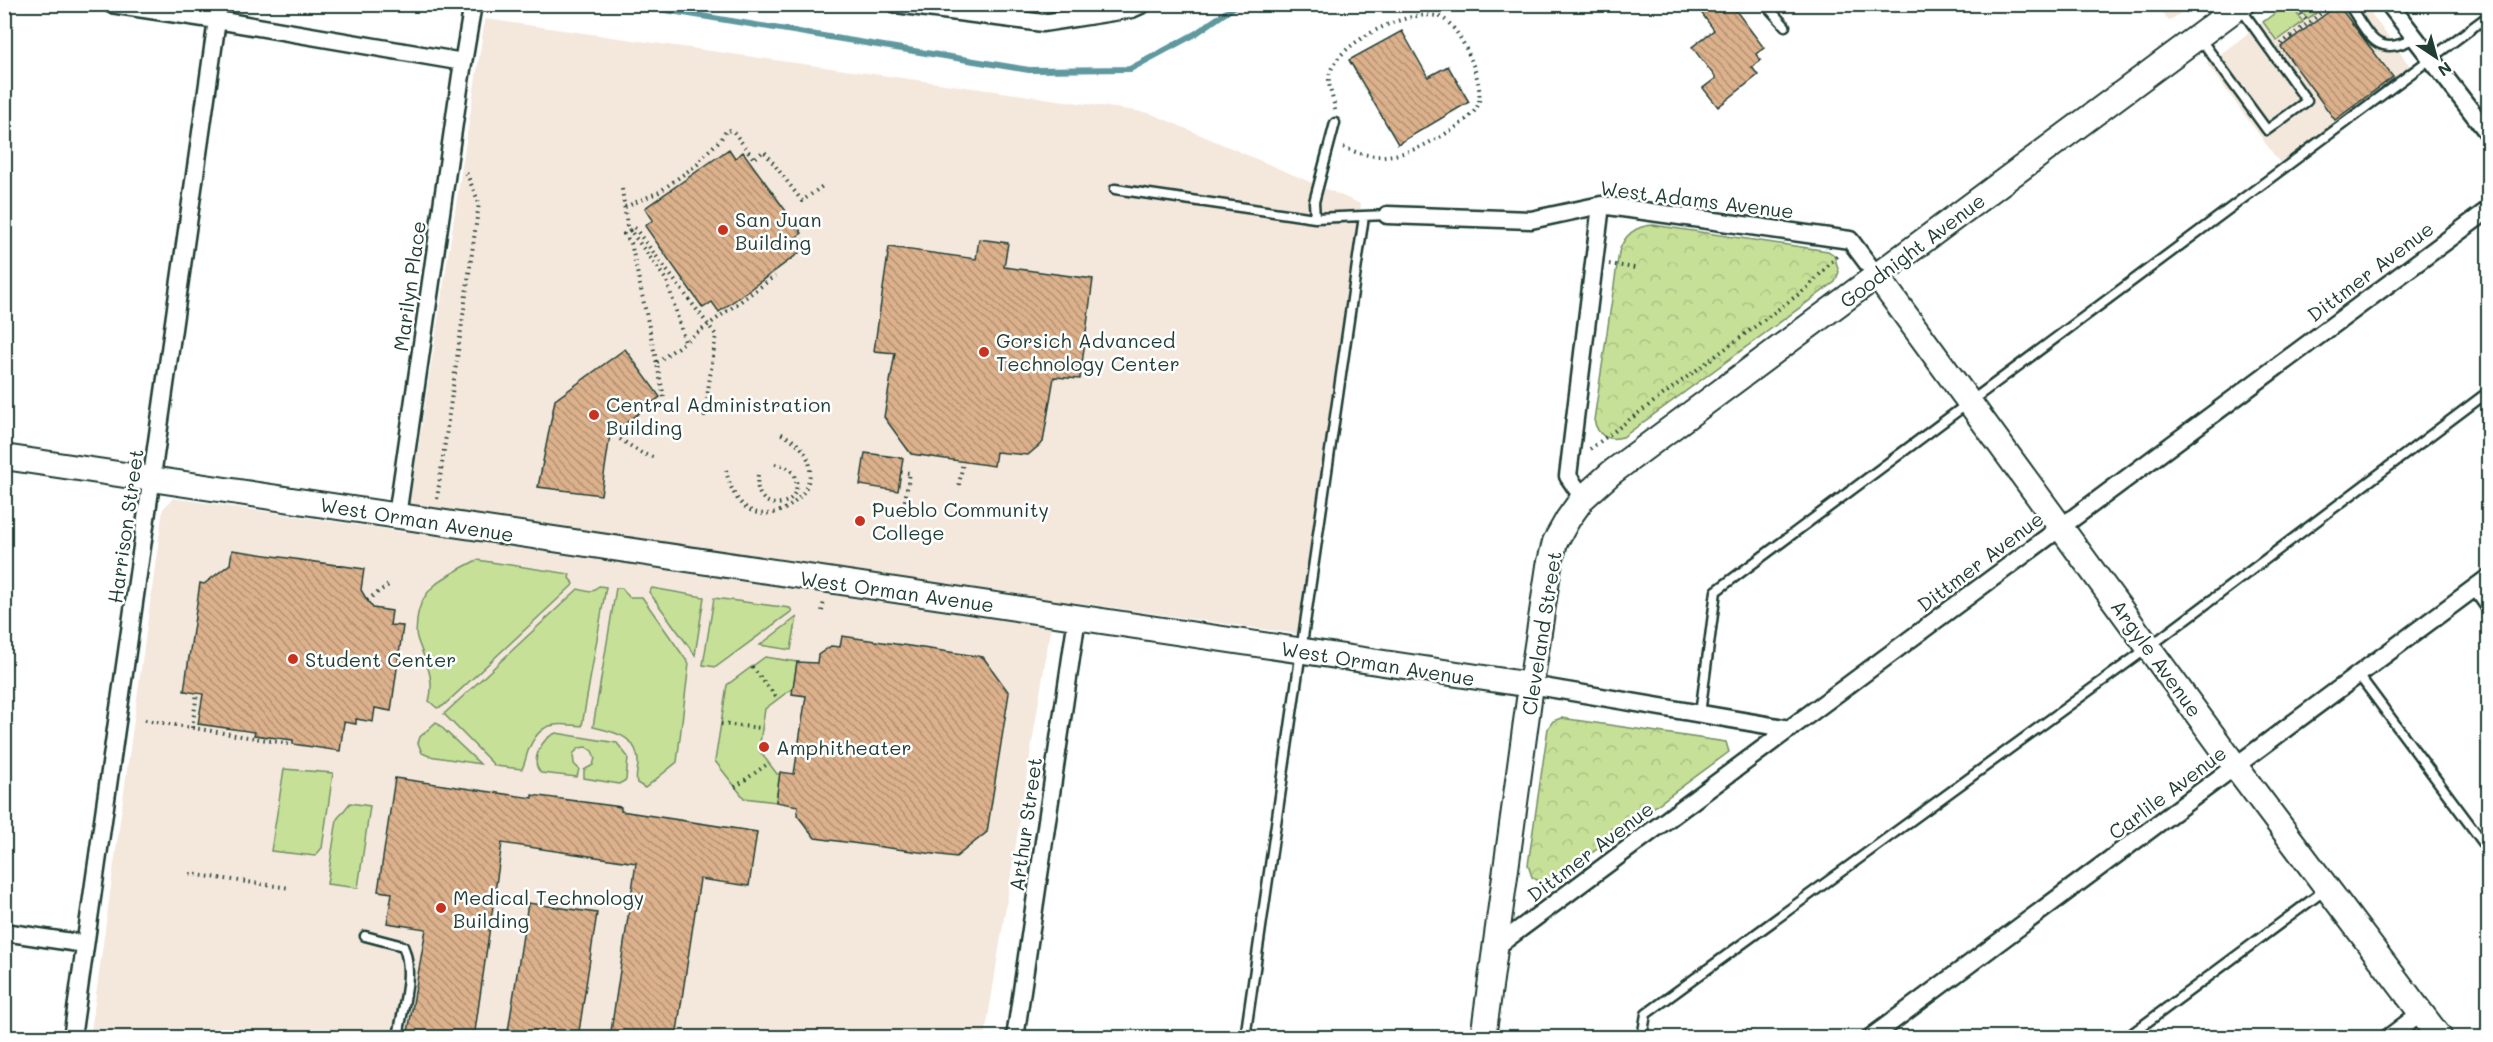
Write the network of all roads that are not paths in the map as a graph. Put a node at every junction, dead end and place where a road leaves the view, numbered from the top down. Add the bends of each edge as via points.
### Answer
1 (111, 4) edge
2 (896, 4) edge
3 (1143, 4) edge
4 (1765, 4) edge
5 (2348, 4) edge
6 (2389, 4) edge
7 (473, 5) edge
8 (2241, 6) edge
9 (2488, 16) edge
10 (217, 20) junction
11 (1785, 26) dead end
12 (2199, 37) junction
13 (2414, 38) junction
14 (2430, 60) junction
15 (463, 62) junction
16 (1335, 123) road end
17 (2488, 133) edge
18 (1115, 189) dead end
19 (1601, 205) junction
20 (2488, 210) edge
21 (1387, 215) joint
22 (1364, 216) junction
23 (1315, 219) junction
24 (1877, 276) junction
25 (2488, 392) edge
26 (1969, 402) junction
27 (4, 457) edge
28 (153, 479) junction
29 (1583, 498) junction
30 (397, 516) junction
31 (2062, 527) junction
32 (2482, 583) edge
33 (2488, 604) edge
34 (1077, 617) junction
35 (2149, 647) junction
36 (1303, 651) junction
37 (2358, 674) junction
38 (1530, 685) junction
39 (1700, 714) junction
40 (1790, 729) junction
41 (2236, 767) junction
42 (2488, 849) edge
43 (2328, 888) junction
44 (4, 932) edge
45 (365, 936) dead end
46 (85, 944) junction
47 (1497, 946) junction
48 (2421, 1013) junction
49 (72, 1038) edge
50 (398, 1038) edge
51 (1015, 1038) edge
52 (1245, 1038) edge
53 (1483, 1038) edge
54 (1642, 1038) edge
55 (1870, 1038) edge
56 (2126, 1038) edge
57 (2388, 1038) edge
58 (2440, 1038) edge

1 - 10 street
2 - 3 street via 1043,23
4 - 11 lane
5 - 13 lane via 2384,47 2398,46
6 - 13 street
7 - 15 street, Marilyn Place
8 - 12 street, Goodnight Avenue
8 - 12 lane via 2307,101 2267,130
9 - 14 lane
10 - 15 street
10 - 28 street, Harrison Street
12 - 24 street, Goodnight Avenue
13 - 14 street
14 - 17 street
14 - 26 lane
15 - 30 street, Marilyn Place
16 - 23 lane via 1314,202
18 - 23 lane
19 - 21 street, West Adams Avenue via 1531,220
19 - 24 street, West Adams Avenue via 1850,240
19 - 29 street via 1568,476
20 - 31 street, Dittmer Avenue
21 - 22 lane
22 - 23 lane
22 - 36 lane
24 - 26 street, Argyle Avenue
24 - 29 street, Goodnight Avenue via 1611,472
25 - 35 lane
26 - 31 street, Argyle Avenue
26 - 39 lane via 1716,591
27 - 28 street, West Orman Avenue
28 - 30 street, West Orman Avenue
28 - 46 street, Harrison Street
29 - 38 street, Cleveland Street via 1555,542
30 - 34 street, West Orman Avenue
31 - 35 street, Argyle Avenue
31 - 40 street, Dittmer Avenue
32 - 33 street
32 - 37 street, Carlile Avenue
34 - 36 street, West Orman Avenue
34 - 51 street, Arthur Street
35 - 41 street, Argyle Avenue
35 - 54 lane via 1646,1014
36 - 38 street, West Orman Avenue
36 - 52 lane
37 - 41 street, Carlile Avenue
37 - 42 lane
38 - 39 street, West Orman Avenue
38 - 47 street, Cleveland Street
39 - 40 street, West Orman Avenue
40 - 47 street, Dittmer Avenue
41 - 43 street, Argyle Avenue
41 - 55 street, Carlile Avenue
43 - 48 street, Argyle Avenue
43 - 56 lane
44 - 46 street
45 - 50 lane via 403,946 408,957
46 - 49 street, Harrison Street
47 - 53 street, Cleveland Street
48 - 57 street
48 - 58 street, Argyle Avenue

